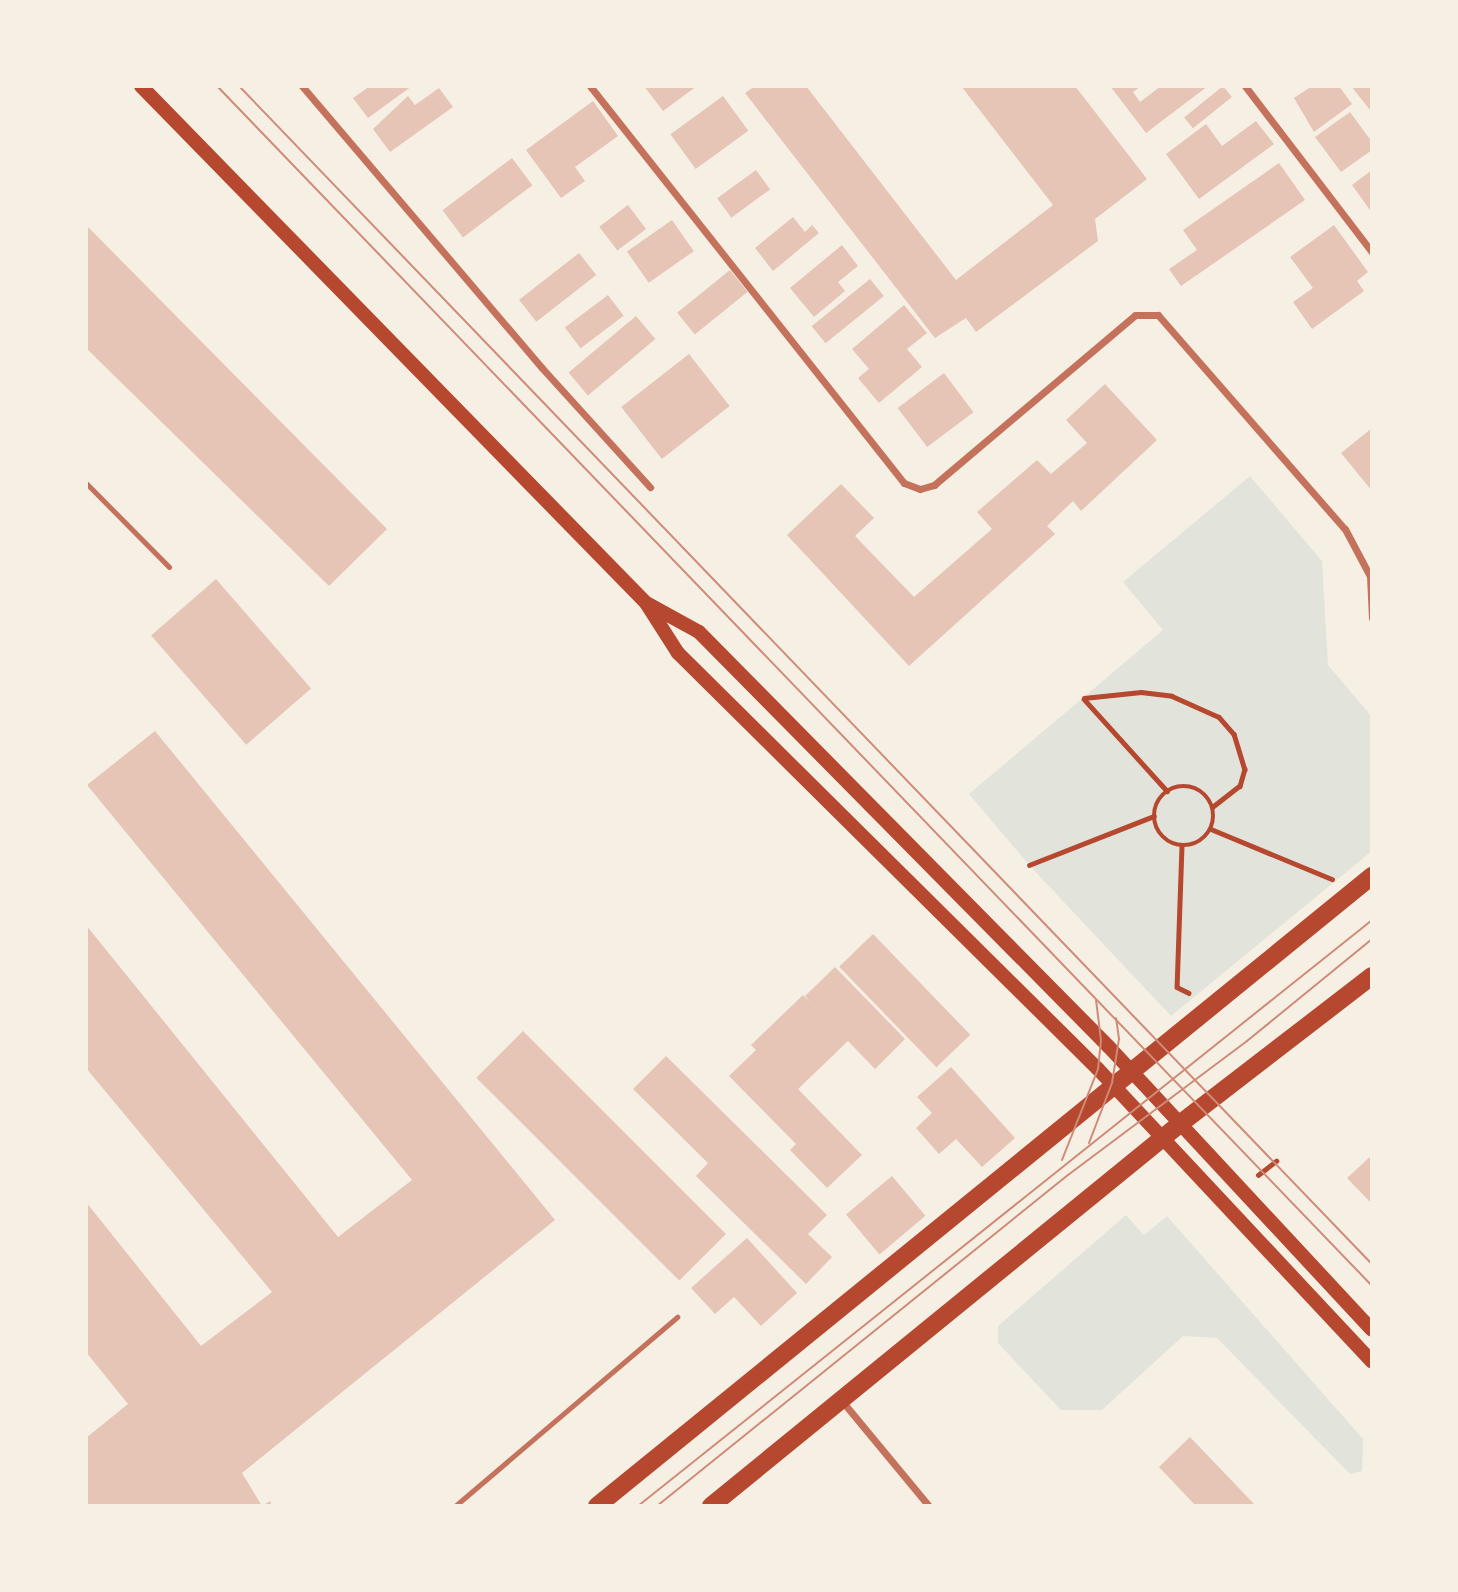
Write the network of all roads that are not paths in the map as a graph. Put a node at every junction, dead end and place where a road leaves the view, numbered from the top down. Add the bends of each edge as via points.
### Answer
1 (141, 86) edge
2 (302, 86) edge
3 (590, 86) edge
4 (1245, 86) edge
5 (1372, 252) edge
6 (86, 483) edge
7 (650, 487) dead end
8 (169, 567) dead end
9 (646, 603) junction
10 (1372, 618) edge
11 (1372, 876) edge
12 (1372, 976) edge
13 (1129, 1069) junction
14 (1112, 1083) junction
15 (1181, 1123) junction
16 (1164, 1137) junction
17 (677, 1317) dead end
18 (1372, 1330) edge
19 (1372, 1362) edge
20 (841, 1401) junction
21 (455, 1506) edge
22 (597, 1506) edge
23 (711, 1506) edge
24 (929, 1506) edge

1 - 9 main road
2 - 7 street via 542,368
3 - 10 street via 904,483 920,489 934,485 1135,315 1158,314 1345,529 1370,576
4 - 5 street
6 - 8 lane
9 - 13 main road via 699,632
9 - 14 main road via 678,653
11 - 13 main road
12 - 15 main road
13 - 14 main road
13 - 15 main road
14 - 16 main road
14 - 22 main road
15 - 16 main road
15 - 18 main road
16 - 19 main road
16 - 20 main road
17 - 21 lane
20 - 23 main road
20 - 24 street

